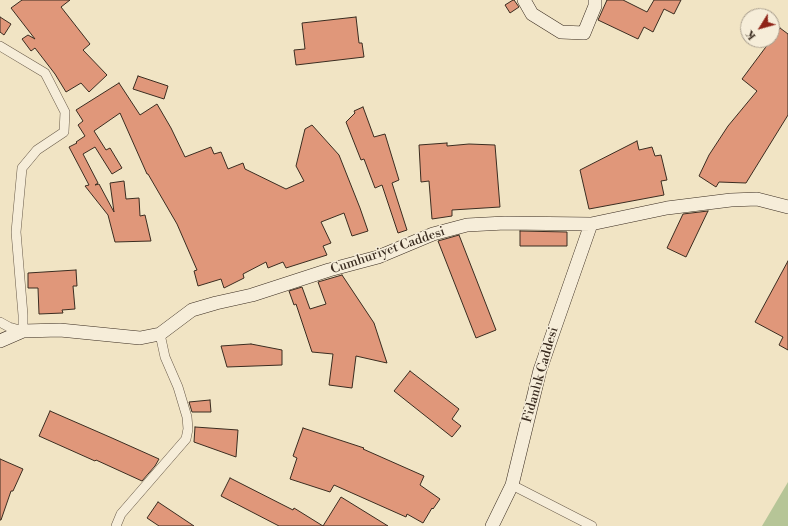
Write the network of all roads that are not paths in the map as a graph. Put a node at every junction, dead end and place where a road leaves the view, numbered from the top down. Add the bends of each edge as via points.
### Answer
1 (524, 0) edge
2 (595, 0) edge
3 (0, 46) edge
4 (788, 207) edge
5 (591, 224) junction
6 (0, 322) edge
7 (23, 331) junction
8 (160, 334) junction
9 (0, 341) edge
10 (512, 485) junction
11 (116, 526) edge
12 (492, 526) edge
13 (592, 526) edge

1 - 2 street via 532,14 561,32 584,33
3 - 7 street via 45,73 65,112 64,132 36,150 22,168 16,232
4 - 5 street, Cumhuriyet Caddesi via 757,199 731,200 667,208
5 - 8 street, Cumhuriyet Caddesi via 505,223 467,226 433,234 378,257 252,295 192,310
5 - 10 street, Fidanlık Caddesi via 540,370
6 - 7 street
7 - 8 street, Cumhuriyet Caddesi via 60,330 140,338
7 - 9 street, Cumhuriyet Caddesi
8 - 11 street via 165,356 187,417 186,439 122,514
10 - 12 street, Fidanlık Caddesi
10 - 13 street

